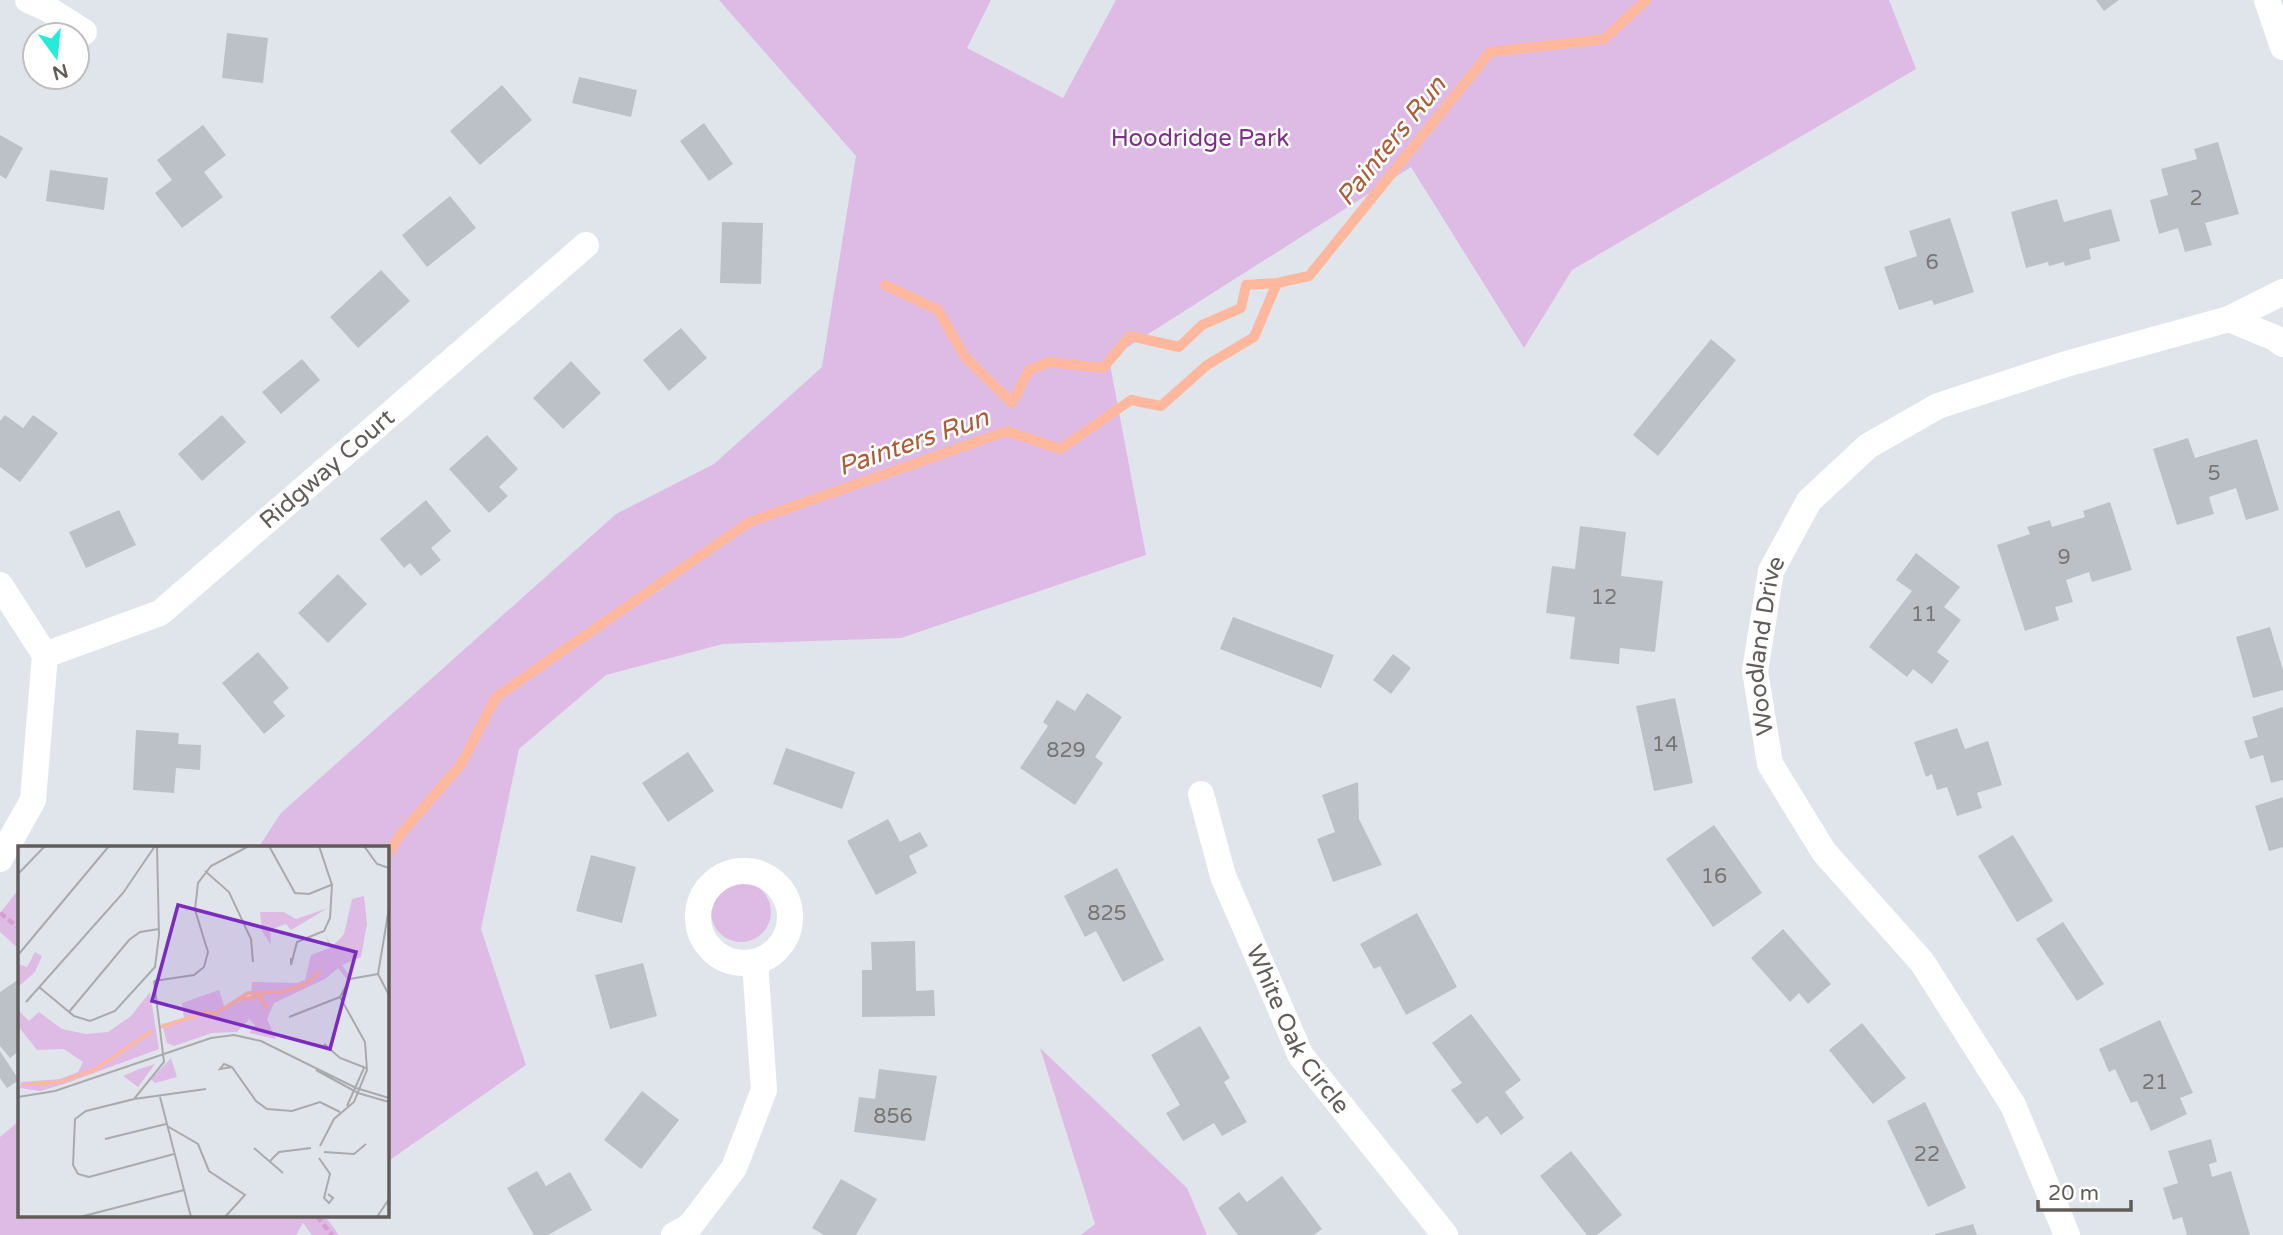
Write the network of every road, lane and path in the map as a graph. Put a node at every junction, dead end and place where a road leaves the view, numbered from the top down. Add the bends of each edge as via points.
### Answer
1 (28, 0) edge
2 (2267, 0) edge
3 (67, 21) edge
4 (2283, 47) edge
5 (586, 245) dead end
6 (2283, 292) edge
7 (2230, 319) junction
8 (2283, 344) edge
9 (0, 585) edge
10 (45, 655) junction
11 (1201, 794) dead end
12 (0, 859) edge
13 (0, 913) edge
14 (18, 927) edge
15 (755, 962) dead end
16 (319, 1218) edge
17 (332, 1235) edge
18 (674, 1235) edge
19 (1445, 1235) edge
20 (2067, 1235) edge

1 - 3 street
2 - 4 street
5 - 10 street, Ridgway Court via 160,613
6 - 7 street, Woodland Drive
7 - 8 street
7 - 20 street, Woodland Drive via 2066,364 1938,406 1868,446 1810,502 1770,571 1755,671 1770,764 1824,852 1922,962 2013,1105
9 - 10 street
10 - 12 street via 33,800
11 - 19 street, White Oak Circle via 1223,876 1301,1056
13 - 14 path
15 - 18 street via 764,1090 734,1168 690,1226
16 - 17 path

